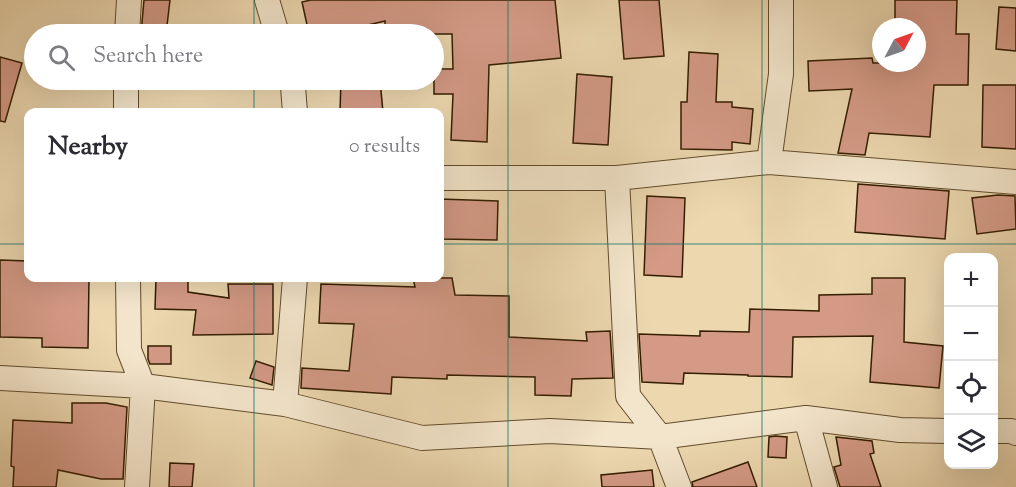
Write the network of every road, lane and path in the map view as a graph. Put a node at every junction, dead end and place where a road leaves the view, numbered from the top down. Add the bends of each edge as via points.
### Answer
1 (129, 0) edge
2 (267, 0) edge
3 (781, 0) edge
4 (128, 24) edge
5 (274, 24) edge
6 (126, 90) edge
7 (293, 90) edge
8 (126, 108) edge
9 (295, 108) edge
10 (769, 162) junction
11 (618, 177) junction
12 (444, 178) edge
13 (1016, 182) edge
14 (129, 282) edge
15 (296, 282) edge
16 (0, 378) edge
17 (143, 386) junction
18 (285, 404) junction
19 (806, 418) junction
20 (944, 431) edge
21 (660, 437) junction
22 (137, 487) edge
23 (679, 487) edge
24 (825, 487) edge

1 - 4 street
2 - 5 street
3 - 10 street via 781,74
6 - 8 street
7 - 9 street
10 - 11 street
10 - 13 street
11 - 12 street
11 - 21 street via 628,396
14 - 17 street via 129,350
15 - 18 street
16 - 17 street
17 - 18 street
17 - 22 street
18 - 21 street via 422,438 550,431
19 - 20 street via 900,430
19 - 21 street
19 - 24 street
21 - 23 street

